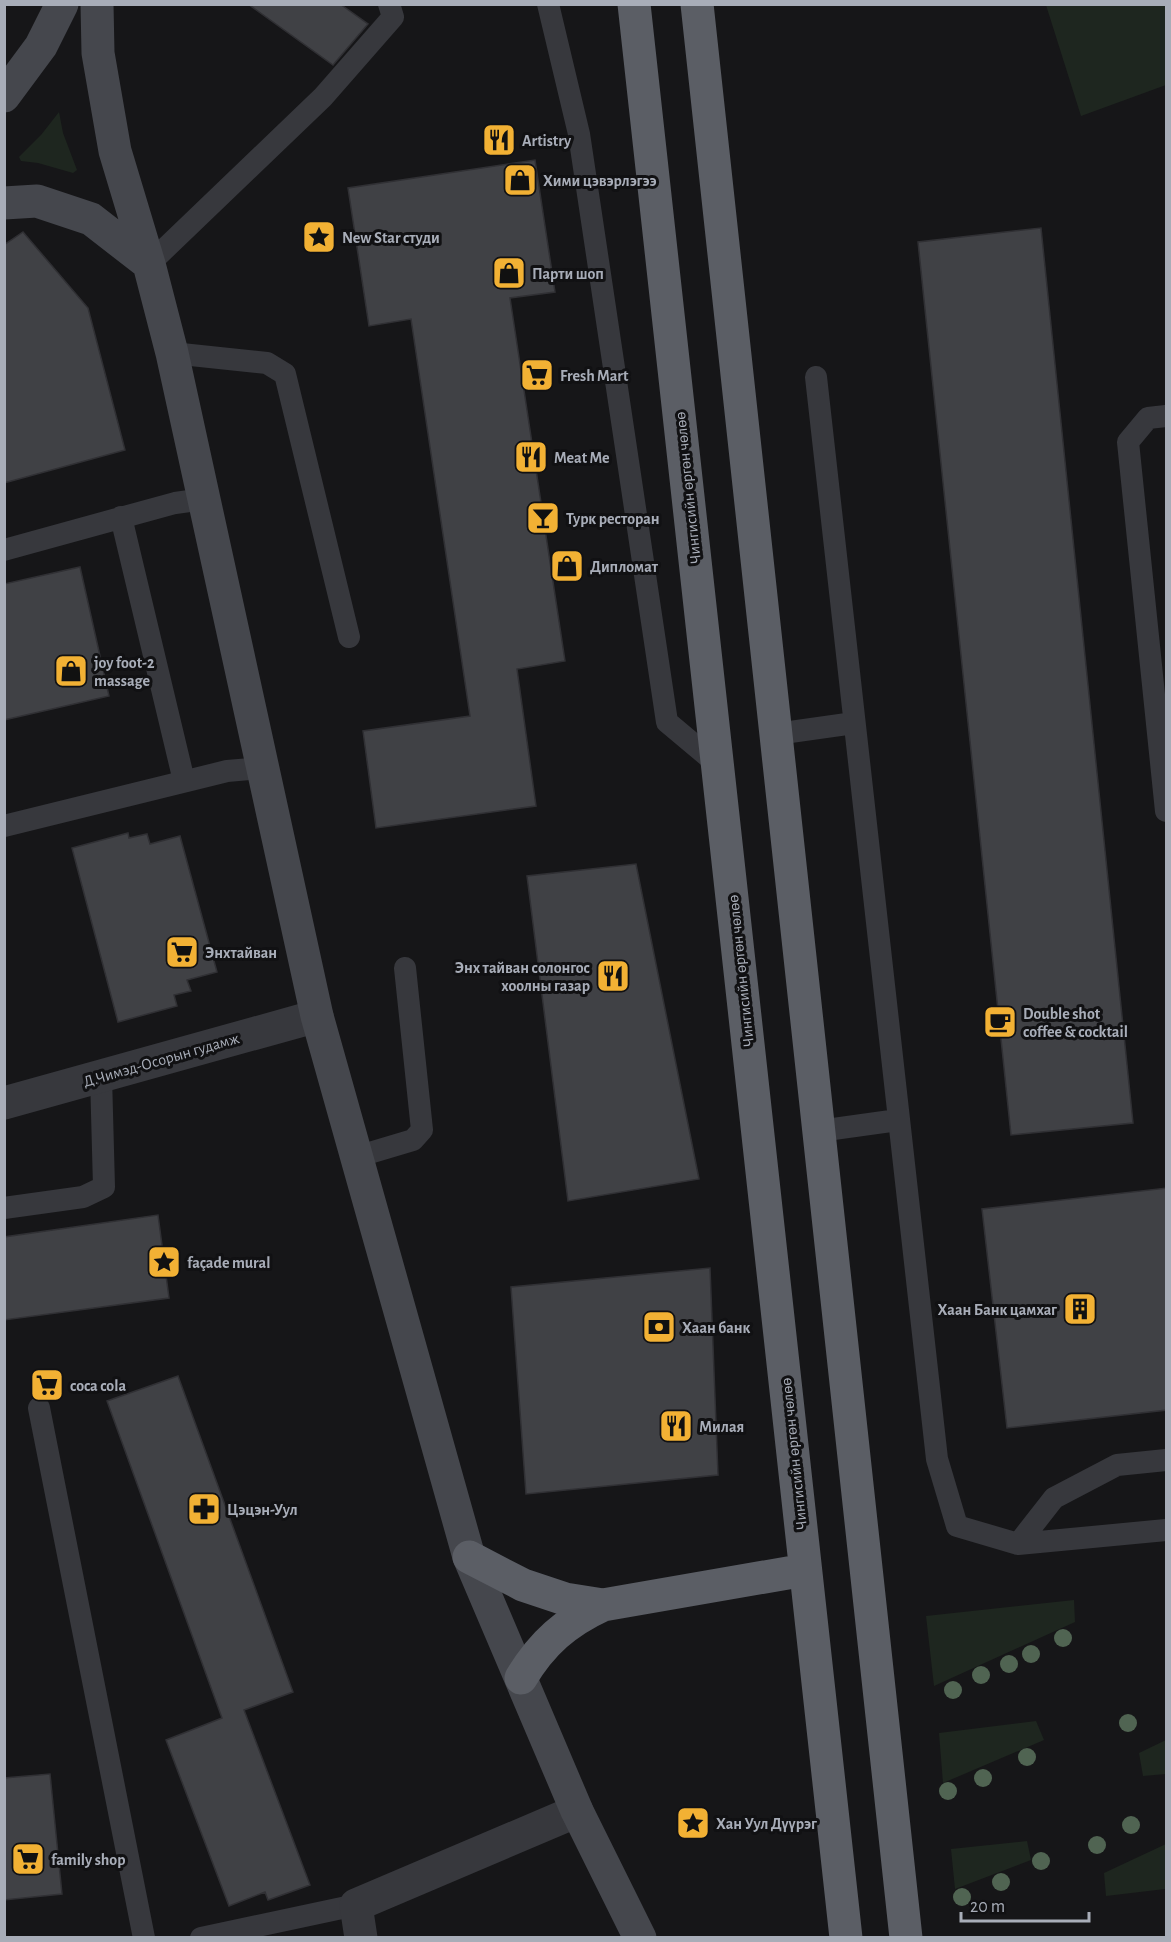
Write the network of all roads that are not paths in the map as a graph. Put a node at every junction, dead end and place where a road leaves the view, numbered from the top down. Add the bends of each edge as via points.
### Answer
1 (62, 4) edge
2 (97, 4) edge
3 (389, 4) edge
4 (548, 4) edge
5 (634, 4) edge
6 (697, 4) edge
7 (4, 96) edge
8 (4, 203) edge
9 (149, 264) junction
10 (172, 353) junction
11 (816, 377) dead end
12 (1167, 416) edge
13 (204, 499) junction
14 (121, 518) junction
15 (4, 550) edge
16 (349, 637) dead end
17 (854, 723) junction
18 (776, 734) junction
19 (717, 764) junction
20 (263, 768) junction
21 (184, 781) junction
22 (1167, 811) edge
23 (4, 826) edge
24 (405, 968) dead end
25 (317, 1016) junction
26 (101, 1076) junction
27 (6, 1097) edge
28 (898, 1120) junction
29 (819, 1131) junction
30 (357, 1158) junction
31 (4, 1208) edge
32 (39, 1408) dead end
33 (1167, 1460) edge
34 (1167, 1530) edge
35 (1018, 1544) junction
36 (469, 1557) junction
37 (805, 1570) junction
38 (603, 1605) junction
39 (520, 1678) junction
40 (577, 1811) junction
41 (356, 1905) junction
42 (144, 1938) edge
43 (201, 1938) edge
44 (361, 1938) edge
45 (640, 1938) edge
46 (846, 1938) edge
47 (906, 1938) edge

1 - 7 main road via 41,46
2 - 9 main road via 98,53 115,151
3 - 9 lane via 393,17 323,97
4 - 19 lane via 579,134 667,722
5 - 19 highway, Чингисийн өргөн чөлөө
6 - 18 highway
8 - 9 main road via 37,201 91,219
9 - 10 main road
10 - 13 main road
10 - 16 lane via 267,363 285,375
11 - 17 lane
12 - 22 lane via 1148,418 1128,442
13 - 14 lane
13 - 20 main road
14 - 15 lane
14 - 21 lane
17 - 18 lane
17 - 28 lane
18 - 29 highway
19 - 37 highway, Чингисийн өргөн чөлөө
20 - 21 lane
20 - 25 main road
21 - 23 lane
24 - 30 lane via 422,1130 412,1140
25 - 26 street, Д.Чимэд-Осорын гудамж
25 - 30 main road
26 - 27 street, Д.Чимэд-Осорын гудамж
26 - 31 lane via 104,1187 83,1197
28 - 29 lane
28 - 35 lane via 937,1459 957,1526
29 - 47 highway
30 - 36 main road
32 - 42 lane
33 - 35 lane via 1117,1465 1054,1498
34 - 35 lane
36 - 38 highway via 523,1585 565,1599
36 - 39 main road
37 - 38 highway
37 - 46 highway, Чингисийн өргөн чөлөө
38 - 39 highway via 579,1616 552,1637
39 - 40 main road
40 - 41 street
40 - 45 main road
41 - 43 lane
41 - 44 street

